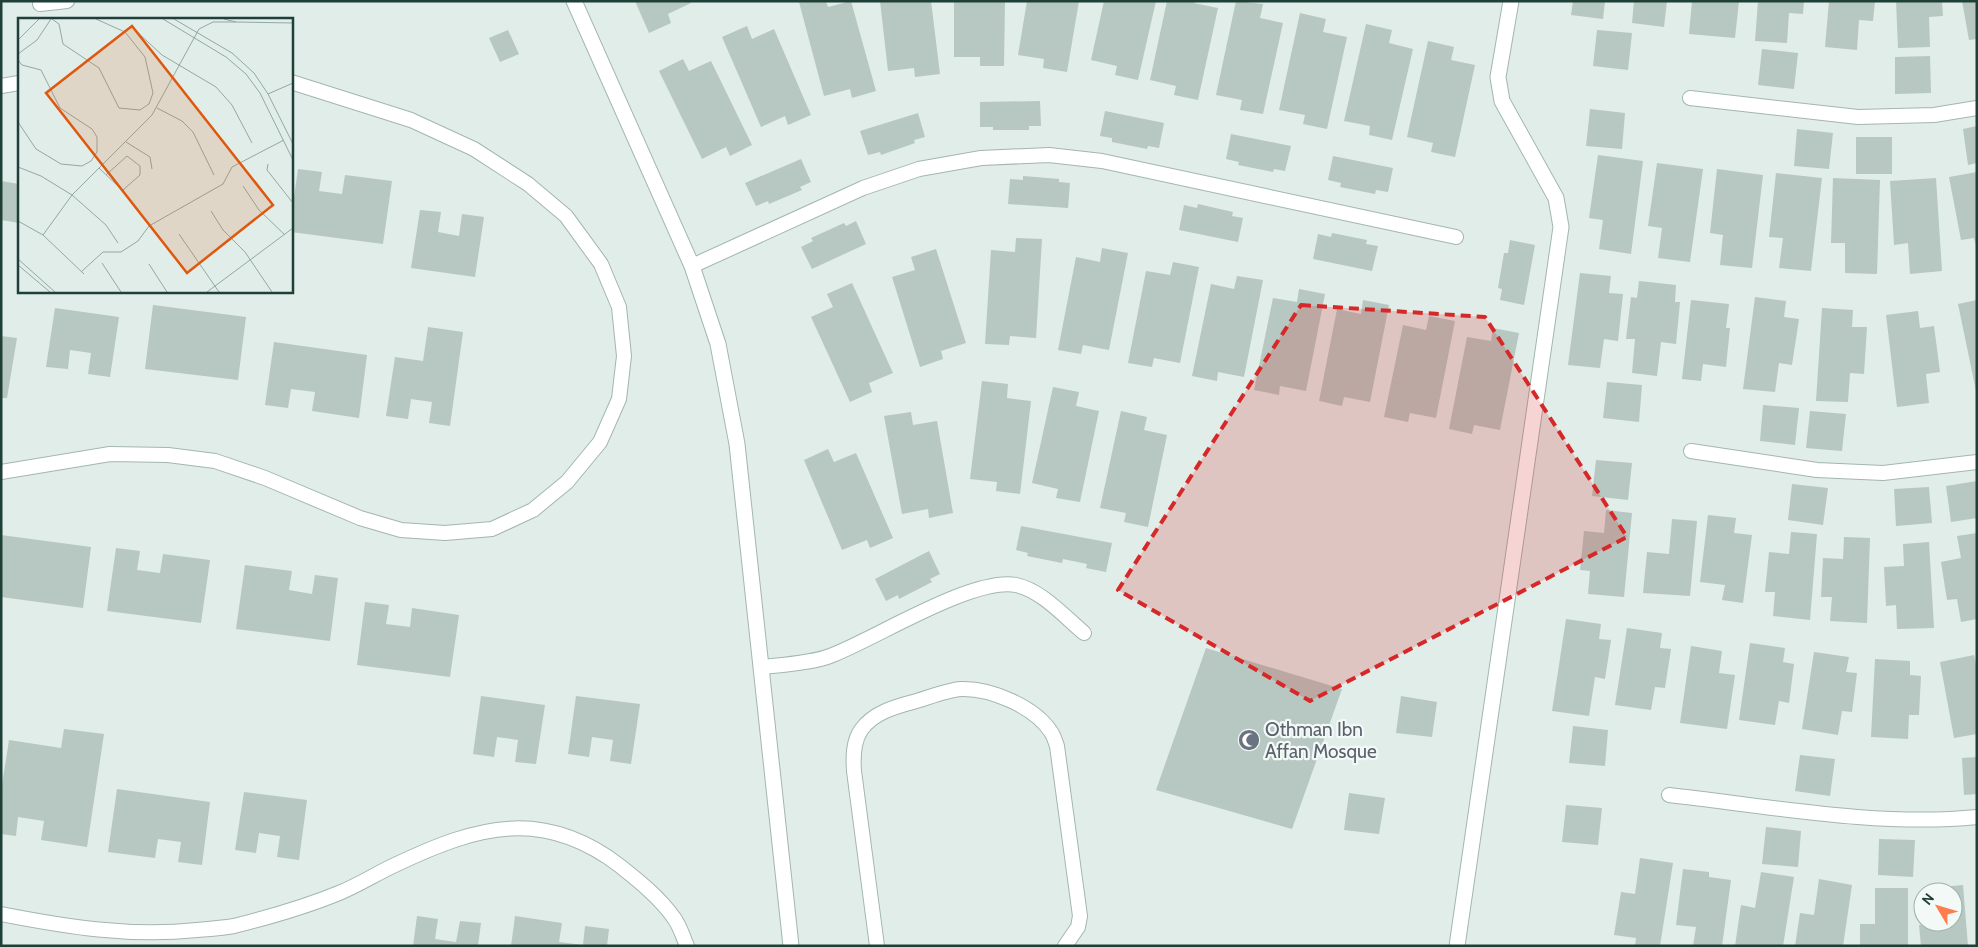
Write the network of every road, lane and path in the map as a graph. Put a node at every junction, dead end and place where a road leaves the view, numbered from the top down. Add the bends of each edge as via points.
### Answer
1 (67, 1) edge
2 (574, 1) edge
3 (1511, 1) edge
4 (40, 4) dead end
5 (292, 82) edge
6 (18, 83) edge
7 (1, 86) edge
8 (1690, 98) dead end
9 (1977, 108) edge
10 (1456, 237) dead end
11 (692, 266) junction
12 (1691, 452) dead end
13 (1977, 462) edge
14 (1, 472) edge
15 (1084, 633) dead end
16 (762, 668) junction
17 (1668, 795) dead end
18 (1977, 817) edge
19 (1, 914) edge
20 (687, 946) edge
21 (791, 946) edge
22 (877, 946) edge
23 (1065, 946) edge
24 (1458, 946) edge

1 - 4 lane
2 - 11 street
3 - 24 street via 1498,77 1502,101 1556,198 1562,227
5 - 14 lane via 412,120 474,149 528,184 566,216 601,264 619,307 624,356 619,398 600,442 567,482 532,510 492,529 445,533 401,530 360,518 266,478 216,461 168,455 110,454
6 - 7 lane
8 - 9 lane via 1858,118 1934,115
10 - 11 lane via 1102,161 1049,155 982,158 919,169 863,188
11 - 16 street via 718,344 737,444
12 - 13 lane via 1817,470 1883,473
15 - 16 lane via 1042,596 1016,585 991,586 963,594 828,657
16 - 21 street
17 - 18 lane via 1844,816 1906,819
19 - 20 lane via 116,932 171,932 232,926 284,913 340,892 447,841 492,829 533,828 574,838 607,856 644,885 675,918
22 - 23 lane via 853,751 860,731 873,718 891,708 960,689 983,691 1021,706 1051,732 1057,746 1080,916 1078,927

